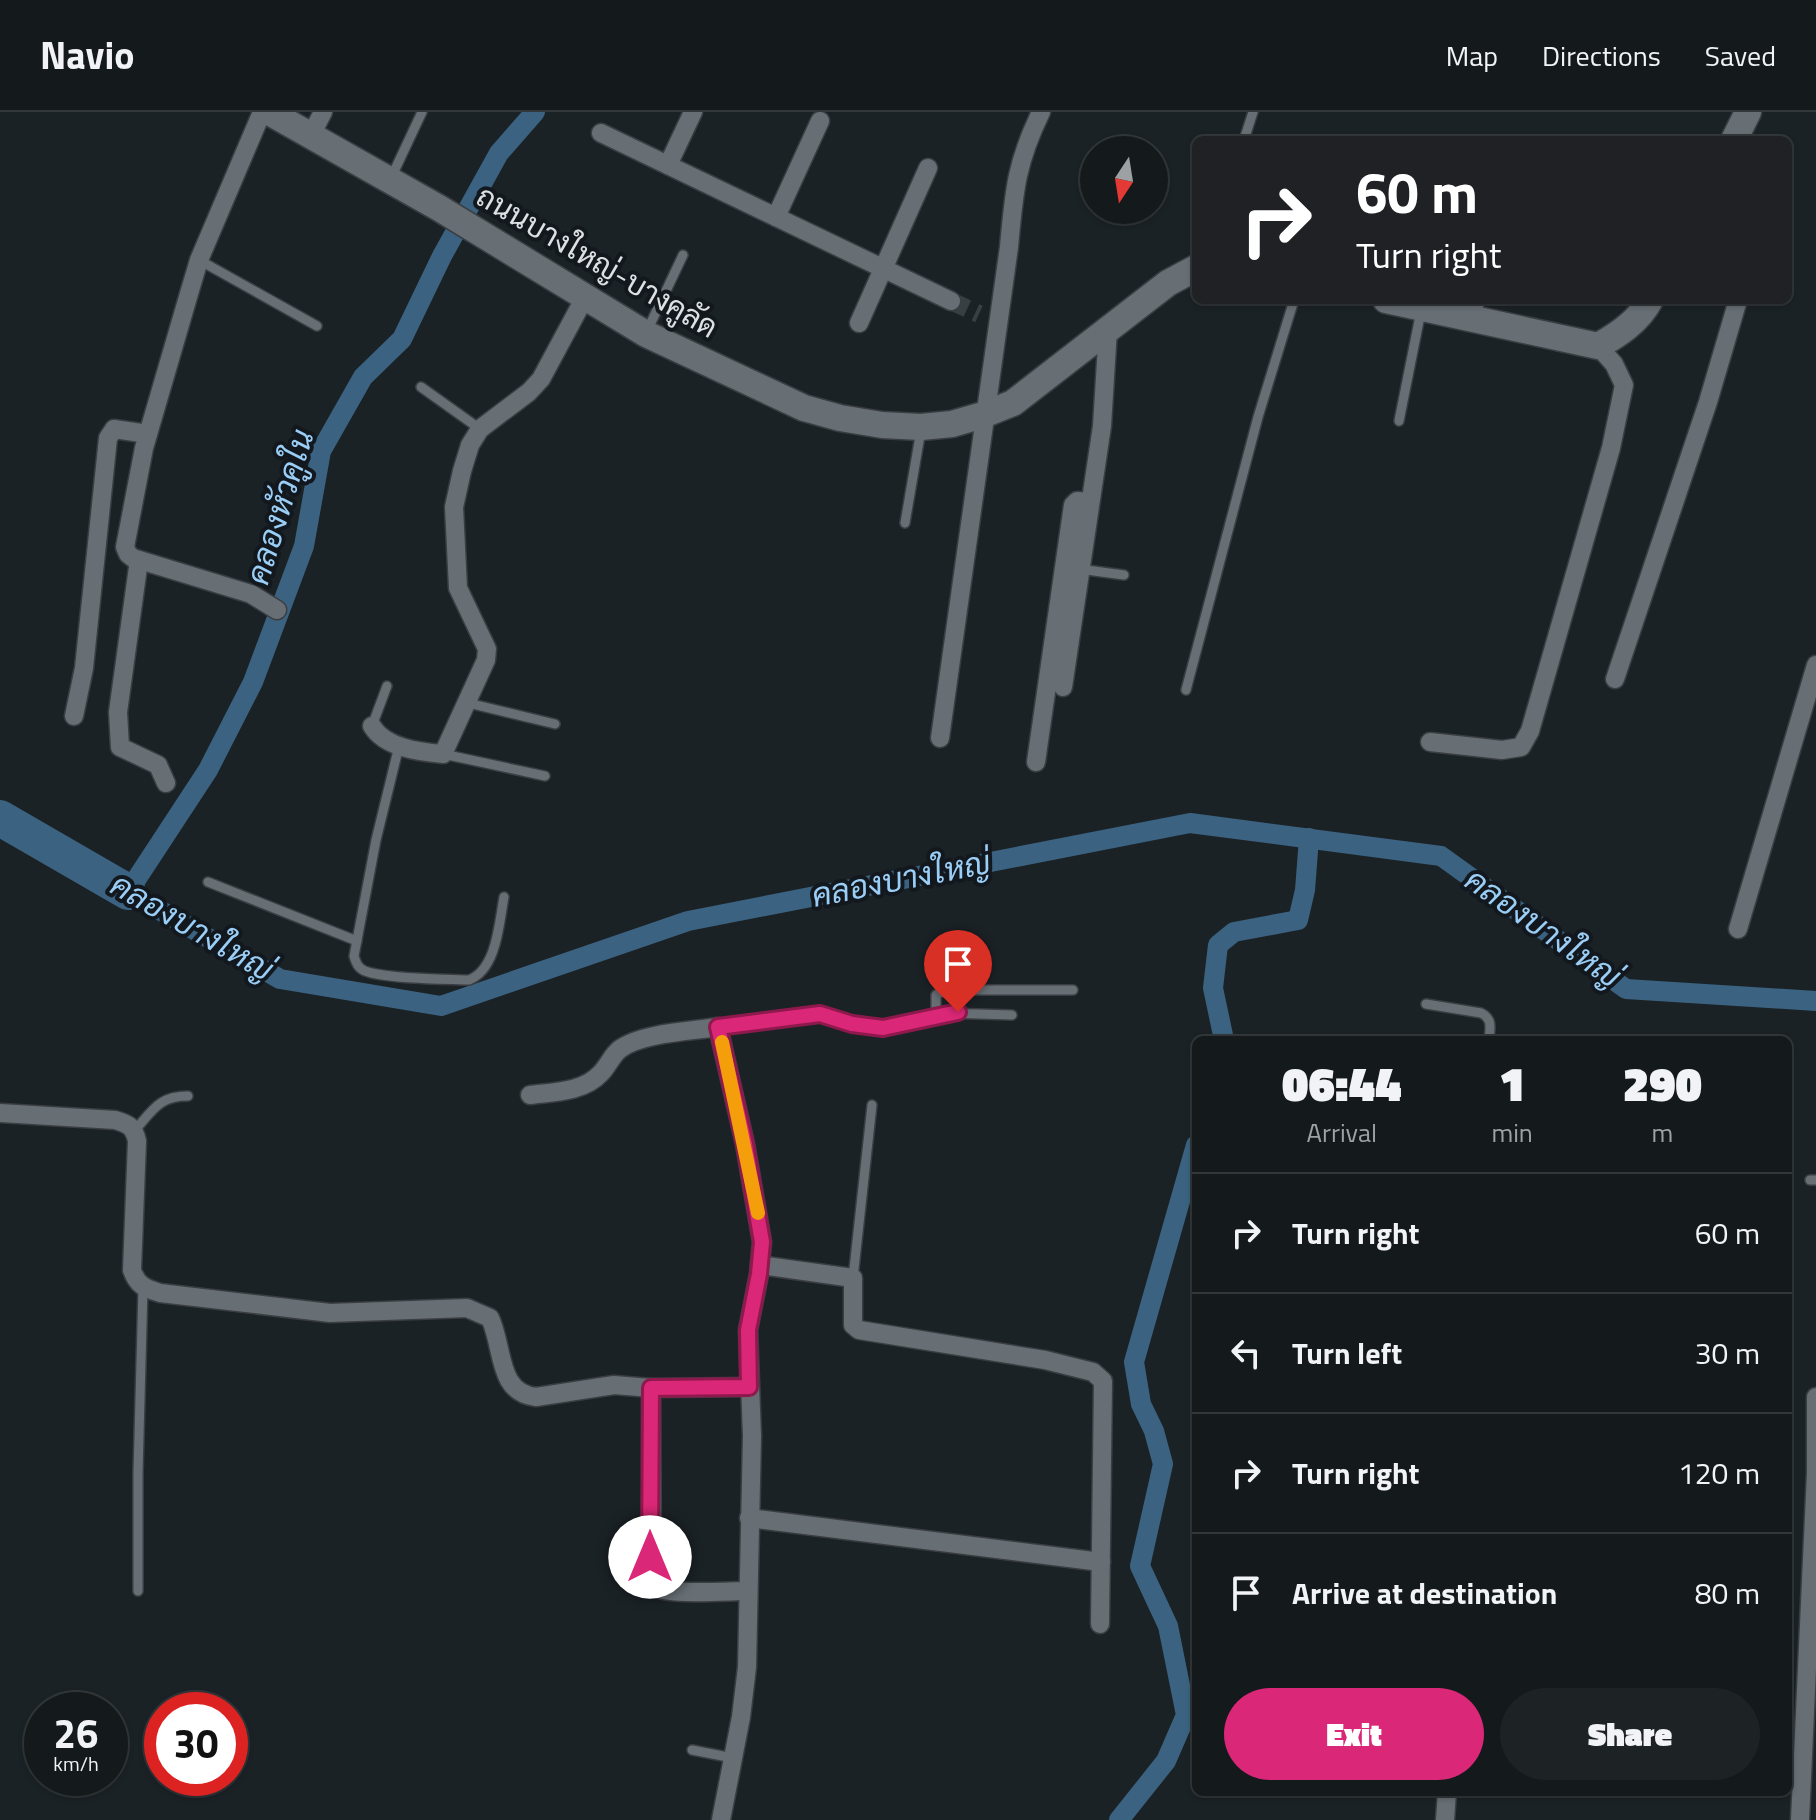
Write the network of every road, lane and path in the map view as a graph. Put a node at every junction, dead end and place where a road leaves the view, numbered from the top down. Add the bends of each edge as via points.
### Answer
1 (262, 112) edge
2 (269, 112) edge
3 (323, 112) edge
4 (422, 112) edge
5 (693, 112) edge
6 (1041, 112) edge
7 (1253, 112) edge
8 (1748, 112) edge
9 (820, 121) dead end
10 (601, 133) dead end
11 (1245, 136) edge
12 (1737, 136) edge
13 (310, 137) junction
14 (668, 165) junction
15 (928, 168) dead end
16 (389, 181) junction
17 (776, 217) junction
18 (683, 255) dead end
19 (199, 260) junction
20 (884, 269) junction
21 (1192, 270) edge
22 (584, 299) junction
23 (951, 301) tunnel mouth
24 (1293, 304) edge
25 (1404, 304) edge
26 (1648, 304) edge
27 (1737, 304) edge
28 (1421, 308) junction
29 (1470, 312) edge
30 (859, 323) dead end
31 (317, 326) dead end
32 (1108, 329) junction
33 (646, 334) junction
34 (1598, 346) junction
35 (421, 387) dead end
36 (983, 415) junction
37 (1399, 421) dead end
38 (921, 427) junction
39 (480, 429) junction
40 (148, 434) junction
41 (1090, 502) junction
42 (905, 523) dead end
43 (139, 560) junction
44 (1079, 569) junction
45 (1124, 575) dead end
46 (277, 610) dead end
47 (1816, 665) edge
48 (1615, 679) dead end
49 (387, 686) dead end
50 (1063, 687) dead end
51 (1186, 690) dead end
52 (468, 703) junction
53 (74, 716) dead end
54 (555, 724) dead end
55 (372, 726) joint
56 (940, 738) dead end
57 (1430, 742) dead end
58 (399, 746) junction
59 (443, 754) junction
60 (1036, 762) dead end
61 (545, 776) dead end
62 (166, 783) dead end
63 (208, 882) dead end
64 (504, 897) dead end
65 (1738, 929) dead end
66 (357, 941) junction
67 (1073, 990) dead end
68 (1426, 1004) dead end
69 (1012, 1015) dead end
70 (936, 1016) junction
71 (718, 1027) junction
72 (1490, 1036) edge
73 (530, 1095) dead end
74 (188, 1096) dead end
75 (872, 1105) dead end
76 (0, 1113) edge
77 (135, 1130) junction
78 (760, 1265) junction
79 (853, 1278) junction
80 (143, 1288) junction
81 (749, 1387) junction
82 (651, 1388) junction
83 (1816, 1397) edge
84 (749, 1518) junction
85 (1101, 1562) junction
86 (138, 1591) dead end
87 (747, 1591) junction
88 (1100, 1624) dead end
89 (692, 1750) dead end
90 (733, 1758) junction
91 (1447, 1796) edge
92 (721, 1820) edge
93 (1445, 1820) edge
94 (1800, 1820) edge

1 - 19 street
2 - 13 street, ถนนบางใหญ่-บางคูลัด
3 - 13 street
4 - 16 lane
5 - 14 street
6 - 36 street via 1015,179 1009,247 988,318
7 - 11 lane
8 - 12 street
9 - 17 street
10 - 14 street
13 - 16 street, ถนนบางใหญ่-บางคูลัด
14 - 17 street
15 - 20 street
16 - 22 street, ถนนบางใหญ่-บางคูลัด
17 - 20 street
18 - 33 lane
19 - 31 lane
19 - 40 street
20 - 23 street
20 - 30 street
21 - 32 street, ถนนบางใหญ่-บางคูลัด
22 - 33 street, ถนนบางใหญ่-บางคูลัด
22 - 39 street via 541,379
24 - 51 lane
25 - 28 street
26 - 34 street
27 - 48 street
28 - 29 street
28 - 37 lane
29 - 34 street
32 - 36 street, ถนนบางใหญ่-บางคูลัด via 1013,403
32 - 41 street via 1102,426
33 - 38 street, ถนนบางใหญ่-บางคูลัด via 804,408 882,425
34 - 57 street via 1624,385 1530,731 1521,747 1502,750
35 - 39 lane
36 - 38 street, ถนนบางใหญ่-บางคูลัด
36 - 56 street
38 - 42 lane
39 - 52 street via 470,445 454,507 458,588 487,649
40 - 43 street via 125,547
40 - 53 street via 114,429 108,438 84,668
41 - 44 street
41 - 60 street via 1073,503
43 - 46 street via 251,594
43 - 62 street via 118,741 125,751 158,765
44 - 45 lane
44 - 50 street
47 - 65 street
49 - 55 lane
52 - 54 lane
52 - 59 street
55 - 58 street
58 - 59 street
58 - 66 lane
59 - 61 lane
63 - 66 lane
64 - 66 lane via 486,966 469,980 363,970 354,956
67 - 70 lane via 945,990 936,995
68 - 72 lane via 1481,1013 1491,1025
69 - 70 lane
70 - 71 lane via 883,1028 820,1014
71 - 73 street via 634,1042 619,1049 591,1082
71 - 78 street via 758,1210
74 - 77 lane via 161,1101
75 - 79 lane
76 - 77 street via 115,1120
77 - 80 street via 132,1270
78 - 79 street
78 - 81 street via 748,1330
79 - 85 street via 853,1325 859,1330 1045,1360 1093,1372 1103,1381
80 - 82 street via 330,1313 467,1308 490,1318 508,1380 523,1396 614,1385
80 - 86 lane
81 - 82 street
81 - 84 street
82 - 87 street via 652,1586 670,1591
83 - 94 street
84 - 85 street
84 - 87 street
85 - 88 street
87 - 90 street via 747,1667
89 - 90 lane
90 - 92 street
91 - 93 street

